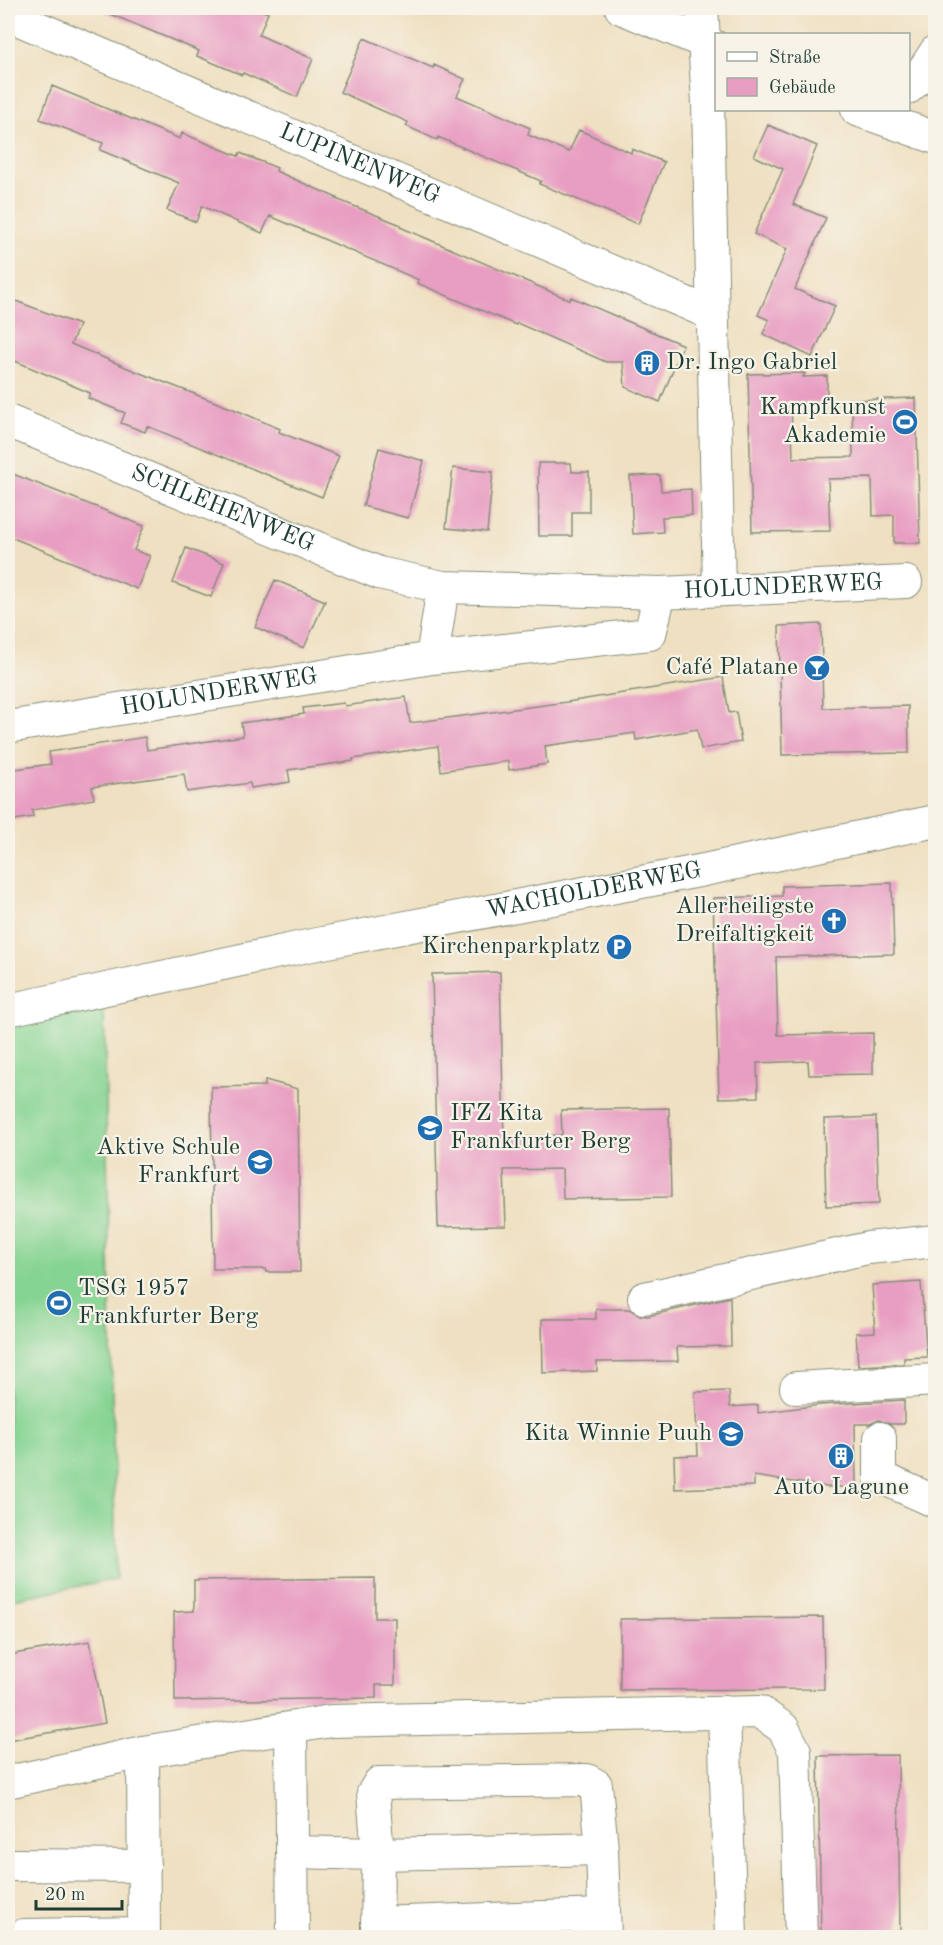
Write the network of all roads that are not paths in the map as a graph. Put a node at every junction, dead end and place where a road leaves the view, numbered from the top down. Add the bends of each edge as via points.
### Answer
1 (621, 8) edge
2 (702, 8) edge
3 (8, 15) edge
4 (711, 44) edge
5 (936, 51) edge
6 (910, 87) edge
7 (860, 111) edge
8 (936, 138) edge
9 (712, 314) junction
10 (8, 421) edge
11 (906, 582) dead end
12 (444, 587) junction
13 (719, 589) junction
14 (660, 593) junction
15 (432, 658) junction
16 (8, 727) edge
17 (936, 822) edge
18 (8, 1010) edge
19 (936, 1241) edge
20 (644, 1298) dead end
21 (936, 1380) edge
22 (796, 1388) dead end
23 (880, 1438) dead end
24 (936, 1502) edge
25 (724, 1712) junction
26 (291, 1728) junction
27 (143, 1752) junction
28 (8, 1782) edge
29 (602, 1848) junction
30 (292, 1852) junction
31 (378, 1854) junction
32 (8, 1864) edge
33 (144, 1866) junction
34 (605, 1926) edge
35 (377, 1930) edge
36 (24, 1935) dead end
37 (144, 1935) edge
38 (293, 1938) edge
39 (731, 1938) edge
40 (801, 1938) edge

1 - 4 street
2 - 4 street
3 - 9 street, LUPINENWEG
4 - 9 street
5 - 6 street
7 - 8 street
9 - 13 street
10 - 12 street, SCHLEHENWEG via 379,573
11 - 13 street, HOLUNDERWEG
12 - 14 street, HOLUNDERWEG
12 - 15 street
13 - 14 street, HOLUNDERWEG
14 - 15 street, HOLUNDERWEG via 650,634
15 - 16 street, HOLUNDERWEG
17 - 18 street, WACHOLDERWEG via 307,946
19 - 20 street via 868,1248
21 - 22 street
23 - 24 street via 880,1477
25 - 26 street via 331,1721
25 - 39 street
25 - 40 street via 760,1712 783,1728 795,1751
26 - 27 street
26 - 30 street
27 - 28 street
27 - 33 street
29 - 31 street
29 - 31 street via 596,1785 587,1780 379,1783 373,1793
29 - 34 street
30 - 31 street
30 - 38 street
31 - 35 street
32 - 33 street
33 - 37 street
34 - 35 street
36 - 37 street

